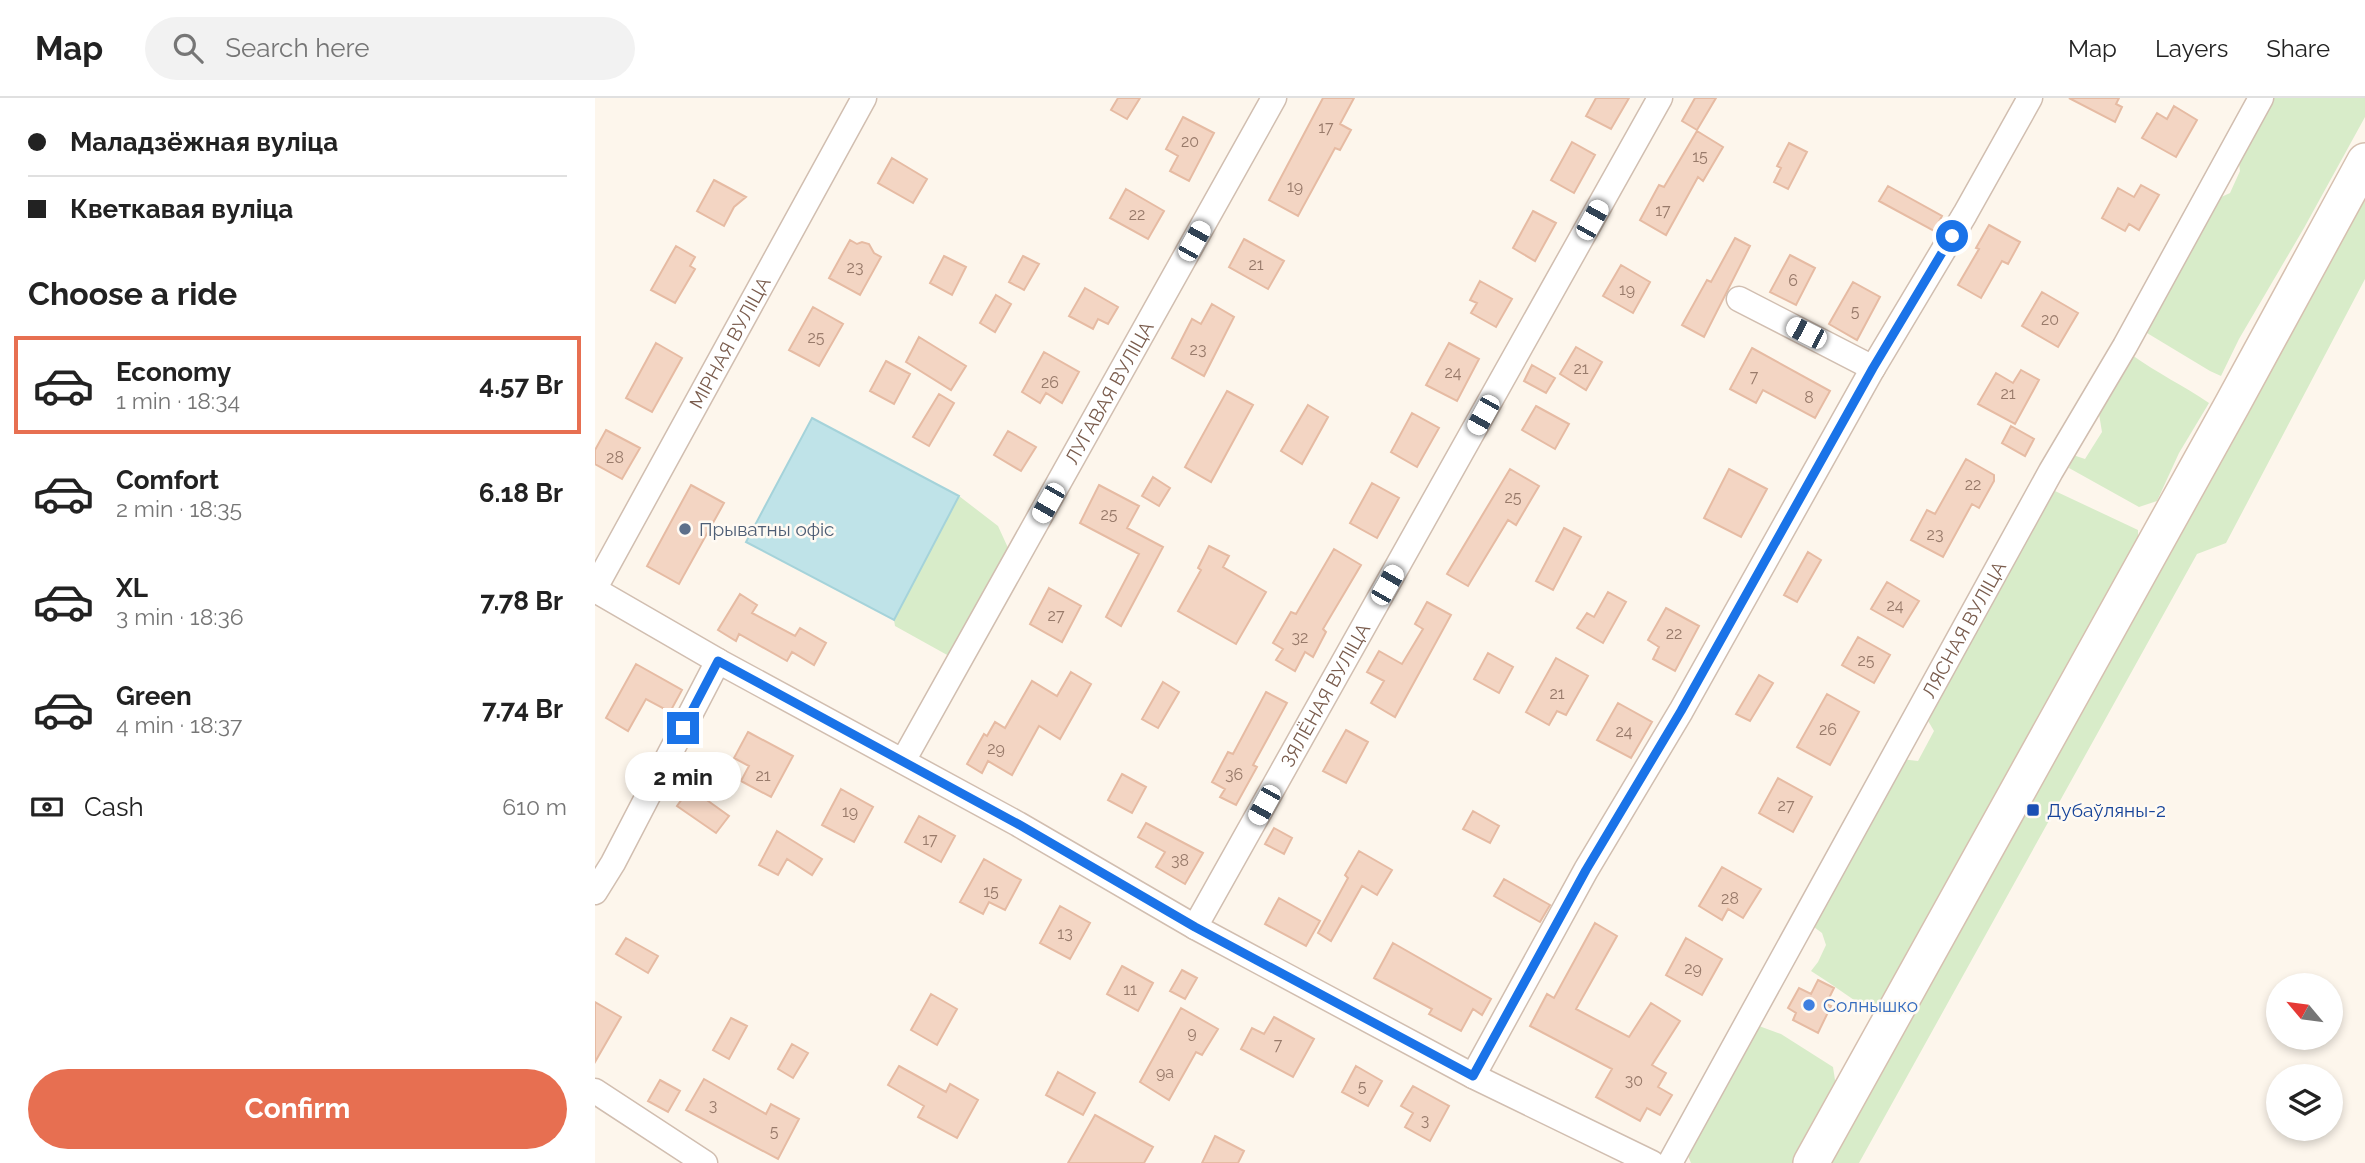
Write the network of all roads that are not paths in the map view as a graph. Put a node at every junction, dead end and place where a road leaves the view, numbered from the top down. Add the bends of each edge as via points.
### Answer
1 (864, 98) edge
2 (1274, 98) edge
3 (1660, 98) edge
4 (2030, 98) edge
5 (2260, 98) edge
6 (2365, 161) edge
7 (1739, 299) dead end
8 (1873, 368) junction
9 (595, 589) edge
10 (718, 661) junction
11 (903, 761) junction
12 (595, 892) edge
13 (1195, 927) junction
14 (1473, 1076) junction
15 (595, 1091) edge
16 (698, 1161) edge
17 (1652, 1163) edge
18 (1669, 1163) edge
19 (1811, 1163) edge

1 - 9 street, МІРНАЯ ВУЛІЦА
2 - 11 street, ЛУГАВАЯ ВУЛІЦА
3 - 13 street, ЗЯЛЁНАЯ ВУЛІЦА
4 - 8 street
5 - 18 street, ЛЯСНАЯ ВУЛІЦА
6 - 19 main road
7 - 8 street
8 - 14 street
9 - 10 street
10 - 11 street
10 - 12 street
11 - 13 street
13 - 14 street
14 - 17 street
15 - 16 street

